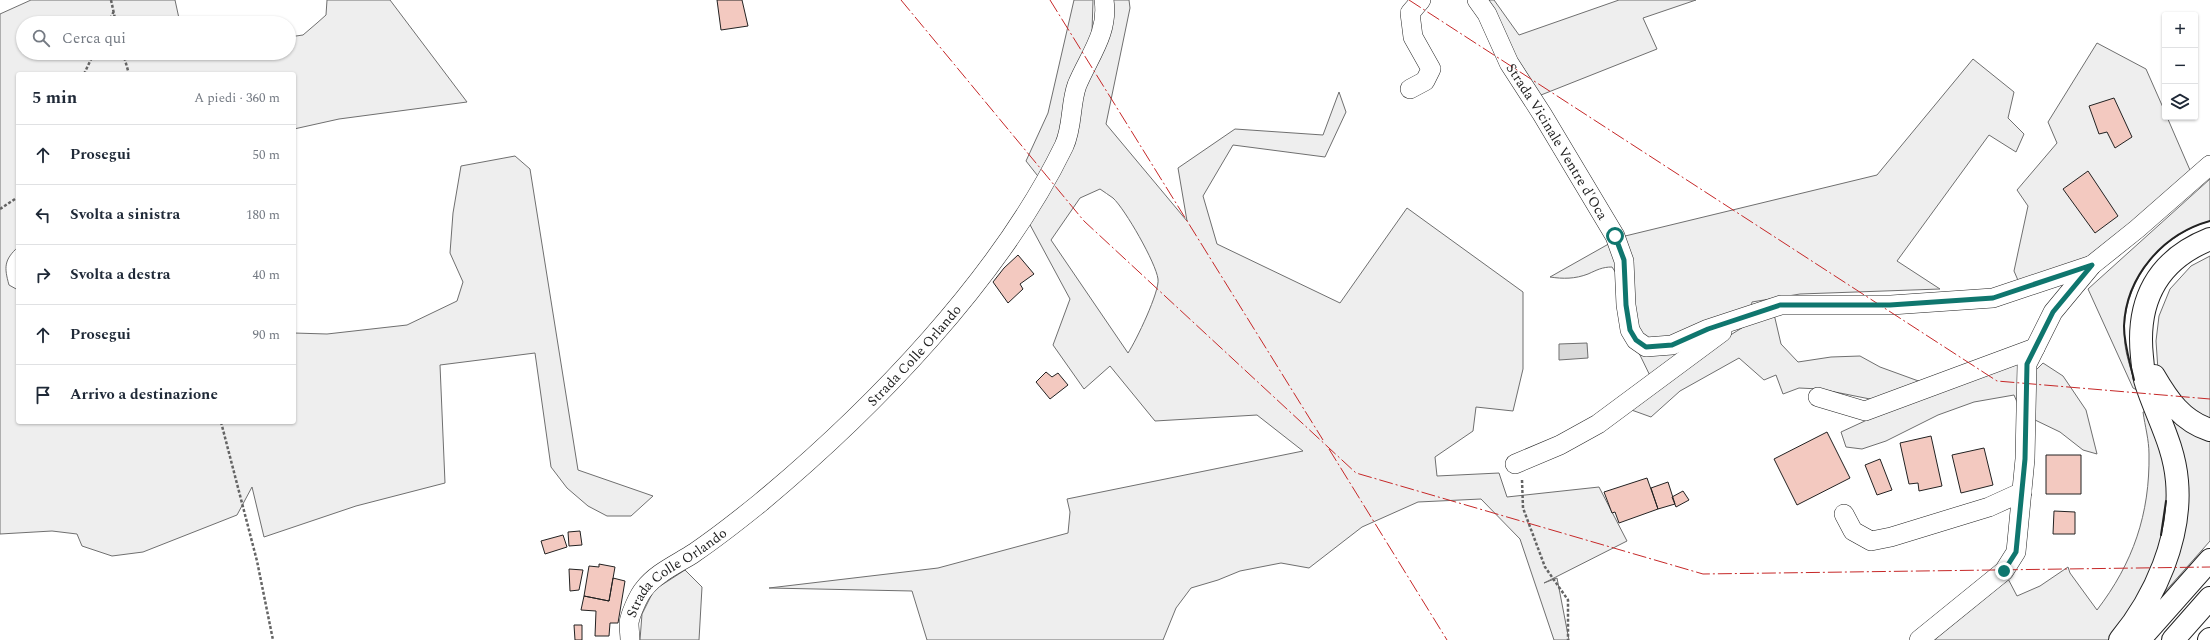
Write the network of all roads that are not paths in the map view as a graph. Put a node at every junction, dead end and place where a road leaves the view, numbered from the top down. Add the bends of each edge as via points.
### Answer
1 (1104, 0) edge
2 (1421, 0) edge
3 (1477, 0) edge
4 (1410, 89) dead end
5 (2210, 165) edge
6 (2210, 239) edge
7 (2092, 265) junction
8 (1739, 319) junction
9 (2035, 348) junction
10 (2143, 360) junction
11 (1818, 397) dead end
12 (2210, 430) edge
13 (1518, 471) road end
14 (2022, 492) junction
15 (1844, 514) dead end
16 (2210, 560) edge
17 (2210, 598) edge
18 (630, 640) edge
19 (1919, 640) edge
20 (2120, 640) edge
21 (2139, 640) edge
22 (2173, 640) edge

1 - 18 street, Strada Colle Orlando via 1106,12 1098,45 1077,86 1066,143 1040,192 1014,231 954,311 908,363 860,411 760,503 695,552 667,569 643,590 629,622
2 - 4 street via 1410,13 1413,38 1431,69 1425,81
3 - 8 street, Strada Vicinale Ventre d'Oca via 1487,14 1509,63 1615,236 1624,260 1626,305 1630,330 1636,340 1646,347 1672,345
5 - 7 street, Strada Vicinale Ventre d'Oca
6 - 10 highway via 2180,255 2156,280 2144,306 2141,321
7 - 8 street, Strada Vicinale Ventre d'Oca via 1993,298 1890,305 1780,305
7 - 9 street, Strada Vicinale Ventre d'Oca via 2053,312
8 - 13 street via 1598,424
9 - 11 street via 1865,411
9 - 14 street, Strada Vicinale Ventre d'Oca via 2027,364
10 - 12 highway via 2174,407 2192,423
10 - 20 highway via 2145,382 2175,460 2177,503 2173,534 2157,580
14 - 15 street via 1989,507 1871,541 1853,531
14 - 19 street, Strada Vicinale Ventre d'Oca via 2016,552 2004,571
16 - 21 highway
17 - 22 highway

